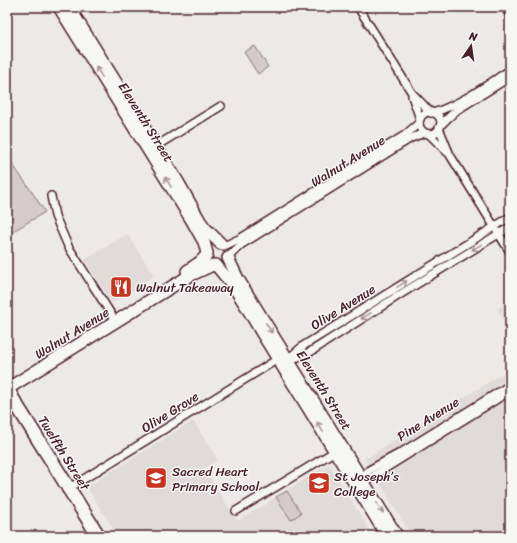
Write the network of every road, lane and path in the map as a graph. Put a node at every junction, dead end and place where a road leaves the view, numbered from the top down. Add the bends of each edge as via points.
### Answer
1 (358, 7) edge
2 (505, 7) edge
3 (65, 8) edge
4 (510, 16) edge
5 (510, 70) edge
6 (510, 77) edge
7 (412, 93) junction
8 (221, 106) dead end
9 (432, 113) junction
10 (419, 121) junction
11 (440, 127) junction
12 (426, 133) junction
13 (152, 149) junction
14 (450, 155) junction
15 (50, 196) dead end
16 (510, 216) edge
17 (494, 226) junction
18 (510, 227) edge
19 (499, 234) junction
20 (226, 251) junction
21 (510, 252) edge
22 (207, 254) junction
23 (214, 265) junction
24 (114, 320) junction
25 (284, 358) junction
26 (510, 385) edge
27 (8, 388) edge
28 (510, 391) edge
29 (338, 449) junction
30 (359, 482) junction
31 (69, 488) junction
32 (236, 511) dead end
33 (95, 536) edge
34 (102, 536) edge
35 (387, 536) edge
36 (397, 536) edge

1 - 7 street
2 - 4 street
3 - 13 main road, Eleventh Street
5 - 9 street via 455,105
6 - 11 street via 457,110
7 - 9 street
7 - 10 street
8 - 13 street
9 - 10 street via 424,114
9 - 11 street via 440,120
10 - 12 street via 420,128
10 - 20 street, Walnut Avenue via 405,135 241,238
11 - 12 street via 435,133
11 - 14 street
12 - 14 street
12 - 20 street, Walnut Avenue via 411,138 239,246
13 - 20 main road, Eleventh Street via 205,228
22 -> 13 main road, Eleventh Street via 204,242
14 - 17 street
15 - 24 street via 55,216 68,246
16 - 17 street, Olive Avenue
17 - 19 street
25 -> 17 street, Olive Avenue
18 - 19 street, Olive Avenue
19 - 21 street
19 -> 25 street, Olive Avenue via 310,352 298,357
20 - 22 main road via 218,244 211,246
20 - 23 main road via 225,263
20 -> 25 main road, Eleventh Street via 238,279
22 - 23 main road via 209,261
22 - 24 main road, Walnut Avenue via 193,267
23 - 24 main road, Walnut Avenue via 189,276
23 - 25 main road, Eleventh Street via 234,287
24 - 27 main road, Walnut Avenue
25 - 29 main road, Eleventh Street
25 - 31 street, Olive Grove
26 - 30 street, Pine Avenue via 369,470
27 - 31 street, Twelfth Street
28 - 30 street, Pine Avenue via 369,479
29 - 30 main road, Eleventh Street
29 - 32 street
30 - 35 main road, Eleventh Street
30 -> 36 main road, Eleventh Street
31 - 33 street, Twelfth Street
31 - 34 street, Twelfth Street

